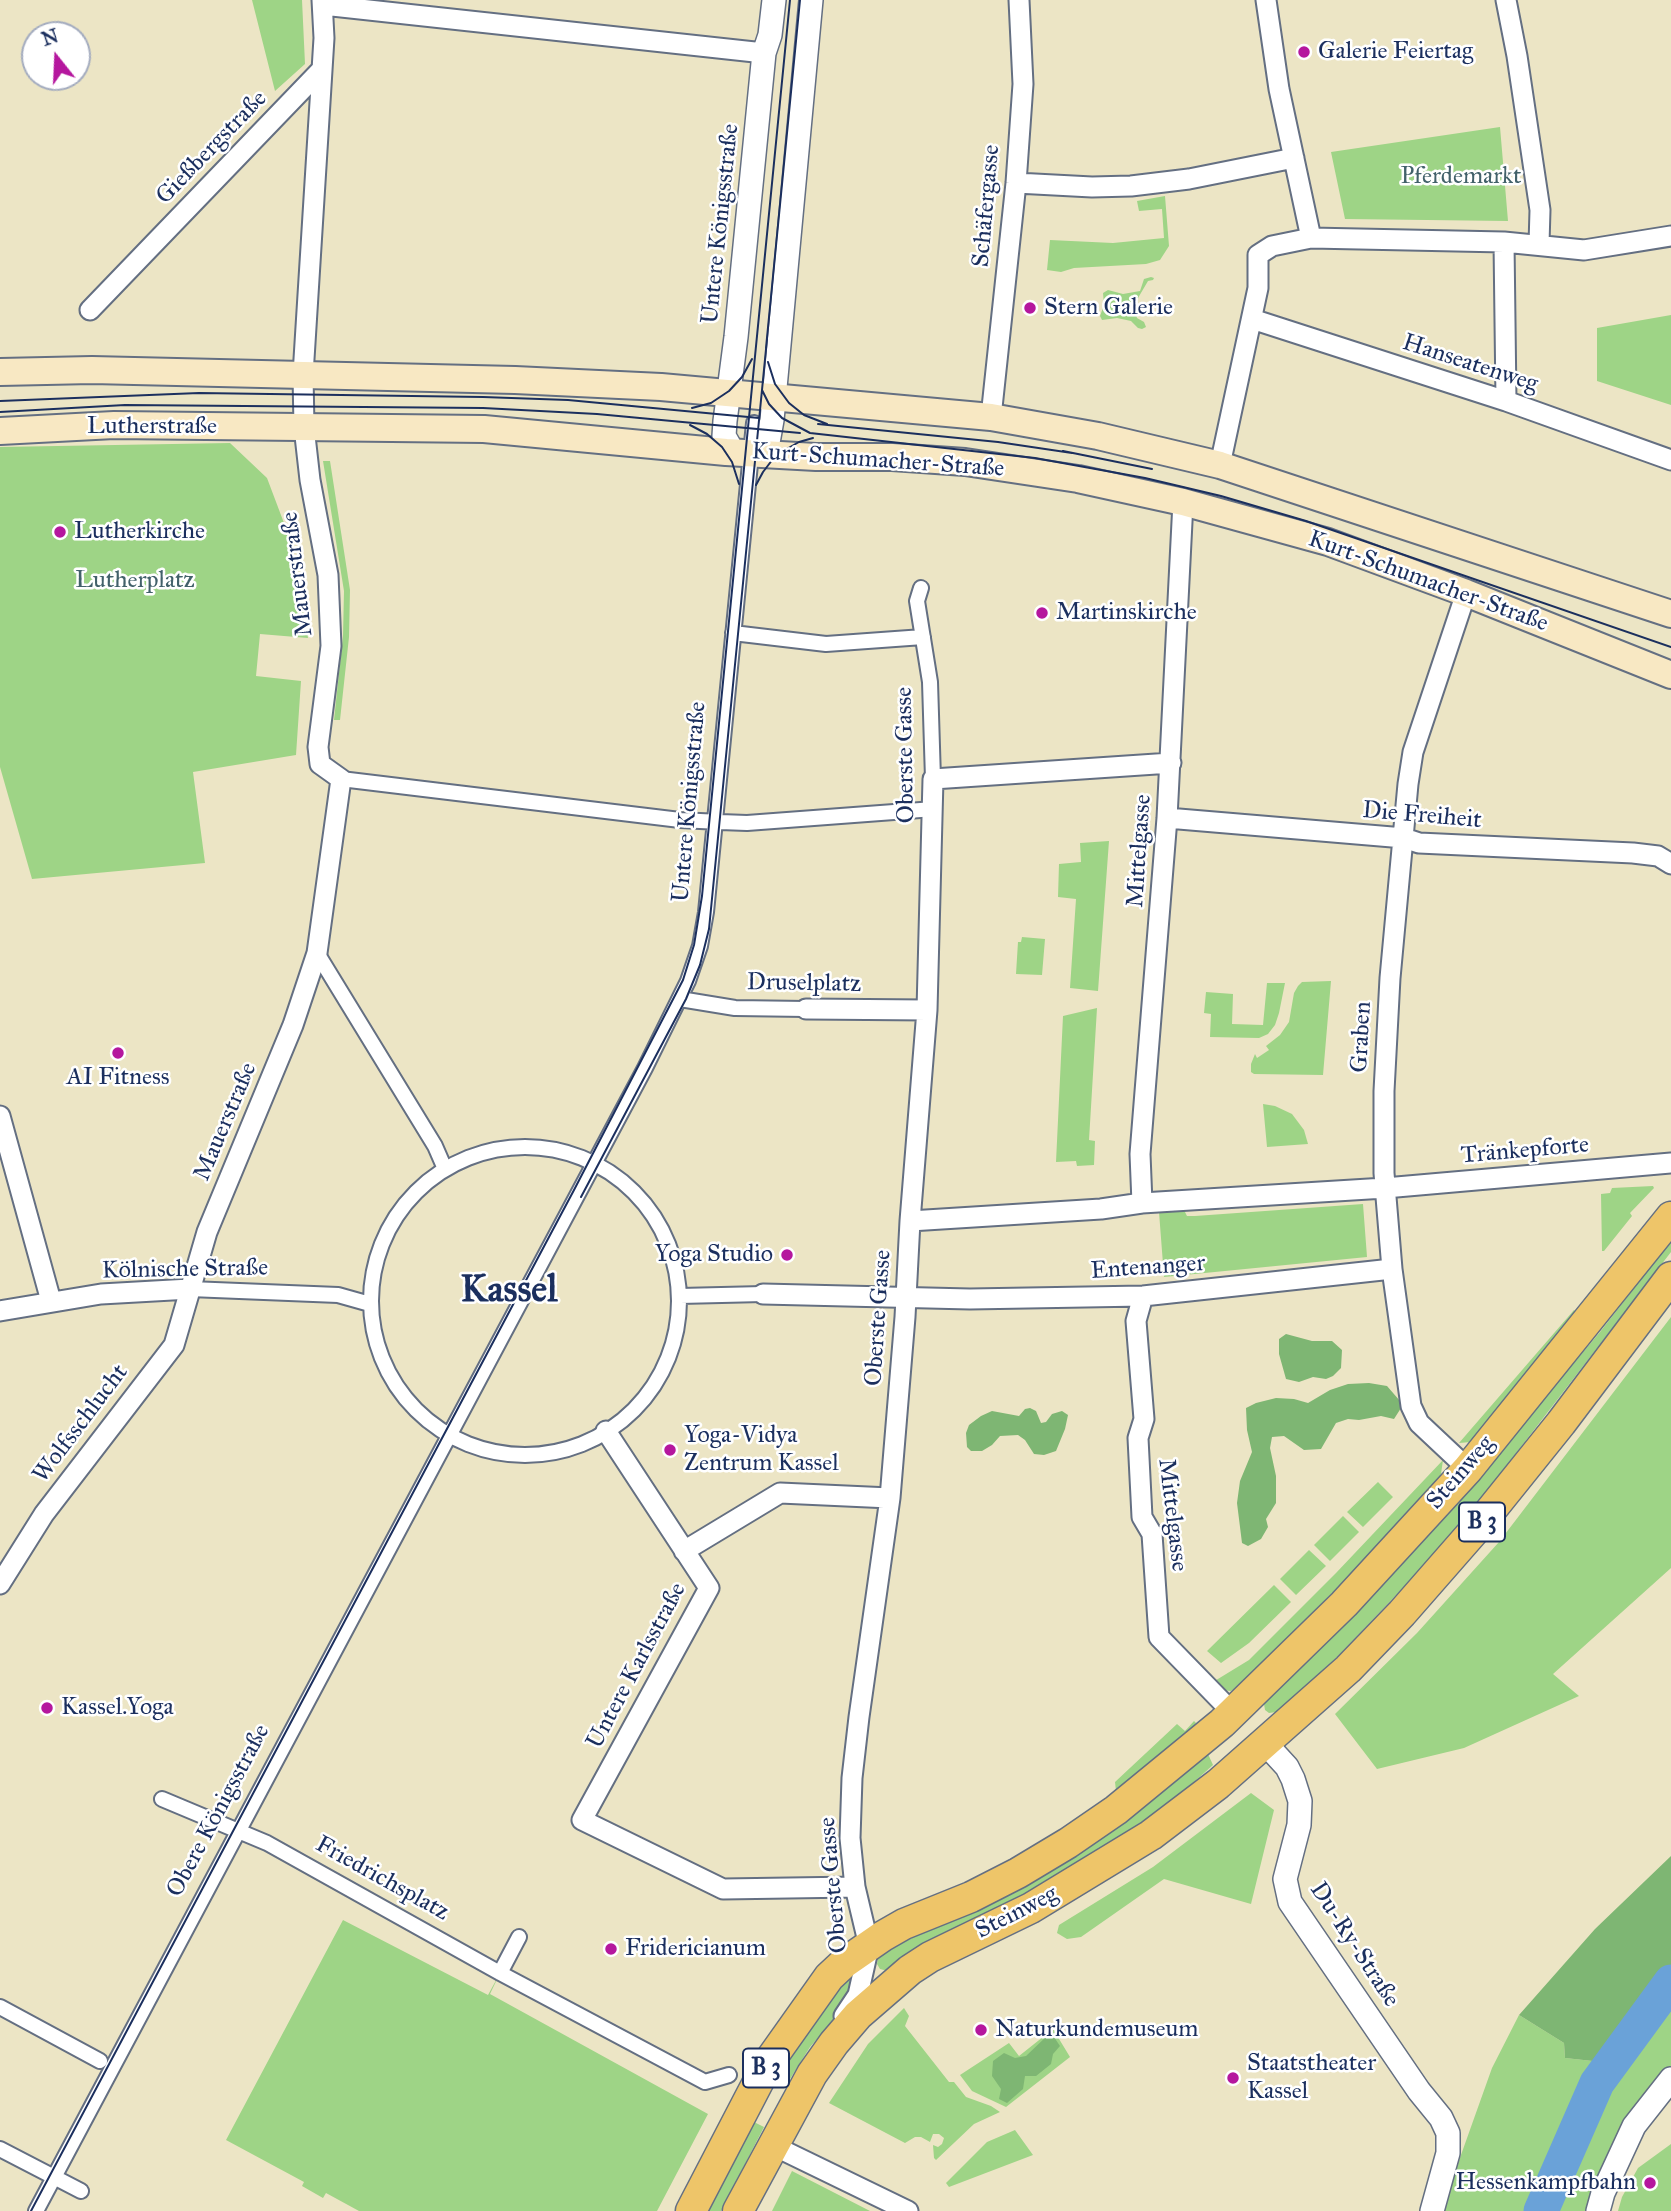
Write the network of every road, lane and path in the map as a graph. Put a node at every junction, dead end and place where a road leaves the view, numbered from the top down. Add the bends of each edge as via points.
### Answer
1 (774, 0) edge
2 (811, 0) edge
3 (1019, 0) edge
4 (1266, 0) edge
5 (1506, 0) edge
6 (322, 3) edge
7 (764, 53) junction
8 (322, 69) junction
9 (1294, 158) junction
10 (1016, 183) junction
11 (1671, 236) edge
12 (1311, 238) junction
13 (1504, 243) junction
14 (1539, 244) junction
15 (90, 310) dead end
16 (1252, 319) junction
17 (0, 372) edge
18 (303, 375) junction
19 (729, 394) junction
20 (774, 398) junction
21 (1506, 401) junction
22 (991, 417) junction
23 (754, 424) dead end
24 (304, 427) junction
25 (0, 431) edge
26 (750, 453) junction
27 (1671, 460) edge
28 (1220, 464) junction
29 (1183, 502) junction
30 (921, 588) dead end
31 (1466, 593) junction
32 (1671, 614) edge
33 (733, 634) junction
34 (923, 637) junction
35 (1671, 675) edge
36 (1171, 763) junction
37 (341, 779) junction
38 (933, 779) junction
39 (934, 809) junction
40 (1167, 818) junction
41 (714, 821) junction
42 (1404, 838) junction
43 (1671, 864) edge
44 (317, 953) junction
45 (680, 999) junction
46 (806, 1009) joint
47 (927, 1010) junction
48 (0, 1116) edge
49 (594, 1162) junction
50 (1671, 1163) edge
51 (445, 1169) junction
52 (1385, 1188) junction
53 (1142, 1203) junction
54 (1671, 1217) edge
55 (910, 1221) junction
56 (1392, 1269) junction
57 (1671, 1277) edge
58 (190, 1289) junction
59 (763, 1294) joint
60 (680, 1296) junction
61 (1143, 1296) junction
62 (906, 1297) junction
63 (51, 1301) junction
64 (370, 1304) junction
65 (0, 1311) edge
66 (607, 1431) junction
67 (449, 1437) junction
68 (1468, 1469) junction
69 (890, 1498) junction
70 (684, 1551) junction
71 (0, 1584) edge
72 (1232, 1712) junction
73 (1265, 1743) junction
74 (162, 1799) dead end
75 (239, 1831) junction
76 (855, 1887) junction
77 (519, 1937) dead end
78 (869, 1946) junction
79 (500, 1973) junction
80 (0, 2007) edge
81 (834, 2043) junction
82 (100, 2061) dead end
83 (729, 2075) dead end
84 (1671, 2079) edge
85 (772, 2145) junction
86 (0, 2149) edge
87 (54, 2177) junction
88 (81, 2191) dead end
89 (36, 2211) edge
90 (691, 2211) edge
91 (738, 2211) edge
92 (908, 2211) edge
93 (1432, 2211) edge
94 (1598, 2211) edge

1 - 7 street, Untere Königsstraße
2 - 20 street
3 - 10 street, Schäfergasse via 1023,85
4 - 9 street
5 - 14 street via 1540,210
6 - 7 street
6 - 8 street
7 - 19 street, Untere Königsstraße
8 - 15 street, Gießbergstraße
8 - 18 street, Mauerstraße
9 - 10 street via 1131,186
9 - 12 street
10 - 22 street, Schäfergasse
11 - 14 street via 1584,250
12 - 13 street
12 - 16 street via 1272,246 1258,255
13 - 14 street
13 - 21 street
16 - 21 street, Hanseatenweg
16 - 28 street
17 - 18 main road
18 - 19 main road, Kurt-Schumacher-Straße via 515,380
18 - 24 street, Mauerstraße
19 - 20 main road, Kurt-Schumacher-Straße
19 - 26 street, Untere Königsstraße via 724,436
20 - 22 main road, Kurt-Schumacher-Straße
20 - 26 street
21 - 27 street, Hanseatenweg
22 - 28 main road, Kurt-Schumacher-Straße
23 - 26 street, Untere Königsstraße
24 - 25 main road, Lutherstraße via 114,425
24 - 26 main road, Kurt-Schumacher-Straße via 484,429
24 - 37 street, Mauerstraße via 328,575 331,646 318,747 320,764
26 - 29 main road, Kurt-Schumacher-Straße via 965,462 1078,479
26 - 33 street, Untere Königsstraße
28 - 32 main road, Kurt-Schumacher-Straße
29 - 31 main road, Kurt-Schumacher-Straße via 1328,542
29 - 36 street, Mittelgasse
30 - 34 street, Oberste Gasse via 917,600
31 - 35 main road, Kurt-Schumacher-Straße
31 - 42 street, Graben via 1413,752
33 - 34 street via 826,645
33 - 41 street, Untere Königsstraße
34 - 38 street, Oberste Gasse via 930,682
36 - 38 street
36 - 40 street, Mittelgasse
37 - 41 street
37 - 44 street, Mauerstraße
38 - 39 street, Oberste Gasse
39 - 41 street via 747,823
39 - 47 street, Oberste Gasse
40 - 42 street, Die Freiheit
40 - 53 street, Mittelgasse via 1140,1154
41 - 45 street, Untere Königsstraße via 703,928
42 - 43 street, Die Freiheit via 1419,843 1633,852 1658,856
42 - 52 street, Graben via 1390,978
44 - 51 street
44 - 58 street, Mauerstraße via 293,1025 207,1232
45 - 46 street, Druselplatz via 735,1008
45 - 49 street, Untere Königsstraße
46 - 47 street, Druselplatz
47 - 55 street, Oberste Gasse
48 - 63 street
49 - 51 street via 556,1149 527,1146 471,1156
49 - 60 street via 630,1187 658,1221 675,1261
49 - 67 street, Obere Königsstraße
50 - 52 street, Tränkepforte
51 - 64 street via 419,1188 387,1231 373,1271
52 - 53 street
52 - 56 street, Graben
53 - 55 street
54 - 68 main road, Steinweg / B 3
55 - 62 street, Oberste Gasse
56 - 61 street, Entenanger
56 - 68 street, Graben via 1411,1406 1419,1423
57 - 73 main road, Steinweg / B 3 via 1479,1525 1348,1669
58 - 63 street, Kölnische Straße
58 - 64 street, Kölnische Straße via 338,1295
58 - 71 street, Wolfsschlucht via 174,1345 44,1514
59 - 60 street
59 - 62 street, Entenanger
60 - 66 street via 676,1341 664,1370 624,1419
61 - 62 street, Entenanger
61 - 72 street, Mittelgasse via 1136,1321 1144,1419 1138,1438 1142,1517 1152,1534 1159,1637
62 - 69 street, Oberste Gasse
63 - 65 street, Kölnische Straße
64 - 67 street via 377,1348 389,1375 405,1399
66 - 67 street via 574,1447 536,1455 476,1449
66 - 70 street, Untere Karlsstraße
67 - 75 street, Obere Königsstraße
68 - 72 main road, Steinweg / B 3 via 1344,1604
69 - 70 street via 780,1493
69 - 76 street, Oberste Gasse via 852,1778 850,1838
70 - 76 street, Untere Karlsstraße via 709,1588 582,1820 723,1889
72 - 73 main road
72 - 78 main road, Steinweg / B 3 via 1165,1771 1068,1843 1018,1873 904,1924
73 - 81 main road, Steinweg / B 3 via 1196,1802 1130,1849 1031,1909 910,1970 858,2015
73 - 93 street, Du-Ry-Straße via 1293,1779 1300,1801 1299,1825 1285,1879 1290,1902 1448,2133 1448,2153
74 - 75 street, Friedrichsplatz
75 - 79 street, Friedrichsplatz
75 - 87 street, Obere Königsstraße
76 - 78 street, Oberste Gasse
77 - 79 street
78 - 81 street, Oberste Gasse via 858,1995
78 - 90 main road, B 3 via 829,1977 768,2063
79 - 83 street, Friedrichsplatz via 705,2082
80 - 82 street
81 - 85 main road, Steinweg / B 3
84 - 94 street via 1634,2126
85 - 91 main road, B 3
85 - 92 street
86 - 87 street
87 - 88 street
87 - 89 street, Obere Königsstraße

